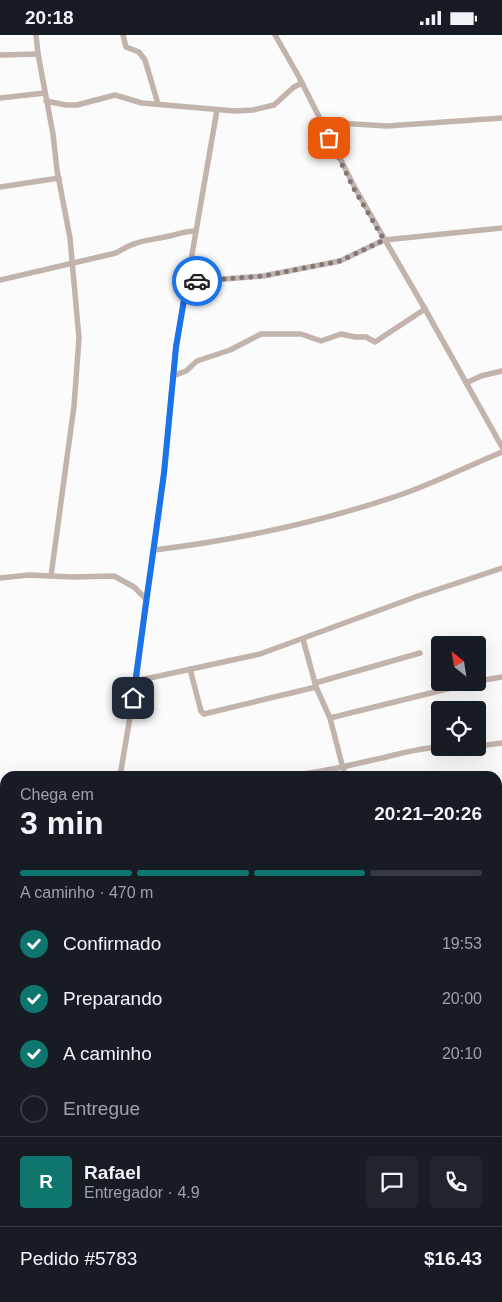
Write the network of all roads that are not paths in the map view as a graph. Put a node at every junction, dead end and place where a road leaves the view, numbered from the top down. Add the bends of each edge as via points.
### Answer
1 (36, 35) edge
2 (124, 35) edge
3 (275, 35) edge
4 (38, 54) junction
5 (0, 55) edge
6 (302, 83) junction
7 (45, 93) junction
8 (0, 99) edge
9 (46, 101) junction
10 (59, 104) junction
11 (158, 104) junction
12 (217, 110) junction
13 (50, 115) junction
14 (502, 118) edge
15 (321, 121) junction
16 (59, 179) junction
17 (0, 187) edge
18 (502, 228) edge
19 (196, 231) junction
20 (384, 240) junction
21 (72, 263) junction
22 (0, 280) edge
23 (187, 282) junction
24 (425, 309) junction
25 (502, 371) edge
26 (173, 376) junction
27 (466, 383) junction
28 (502, 447) edge
29 (502, 452) edge
30 (154, 550) junction
31 (502, 568) edge
32 (51, 576) junction
33 (0, 578) edge
34 (146, 599) junction
35 (303, 639) junction
36 (420, 653) dead end
37 (190, 669) junction
38 (502, 677) edge
39 (486, 680) edge
40 (136, 681) junction
41 (316, 685) junction
42 (439, 691) edge
43 (330, 718) junction
44 (502, 743) edge
45 (486, 745) edge
46 (431, 748) edge
47 (342, 766) junction
48 (121, 771) edge
49 (320, 771) edge
50 (344, 771) edge

1 - 4 street
2 - 11 street via 126,47 139,52 145,60
3 - 6 street
4 - 5 street
4 - 7 street
6 - 12 street via 268,107
6 - 15 street
7 - 8 street
7 - 9 street
9 - 10 street
9 - 13 street
10 - 11 street via 77,105 115,95
10 - 13 street
11 - 12 street
12 - 19 street
13 - 16 street
14 - 15 street via 387,126
15 - 20 street via 354,189
16 - 17 street
16 - 21 street
18 - 20 street
19 - 21 street via 133,243 116,253
19 - 23 street
20 - 23 street via 340,261 263,276
20 - 24 street
21 - 22 street
21 - 32 street via 78,338 74,406
23 - 26 street
24 - 26 street via 375,342 346,334 322,341 301,334 261,334 225,352 197,361 186,371
24 - 27 street
25 - 27 street
26 - 30 street
27 - 28 street
29 - 30 street via 402,494 340,514 204,544
30 - 34 street
31 - 35 street
32 - 33 street
32 - 34 street via 114,576 134,587
34 - 40 street
35 - 37 street
35 - 41 street
36 - 41 street
37 - 40 street
37 - 41 street via 204,714
38 - 39 street
40 - 48 street
41 - 43 street
42 - 43 street
43 - 47 street
44 - 45 street
46 - 47 street
47 - 49 street
47 - 50 street

